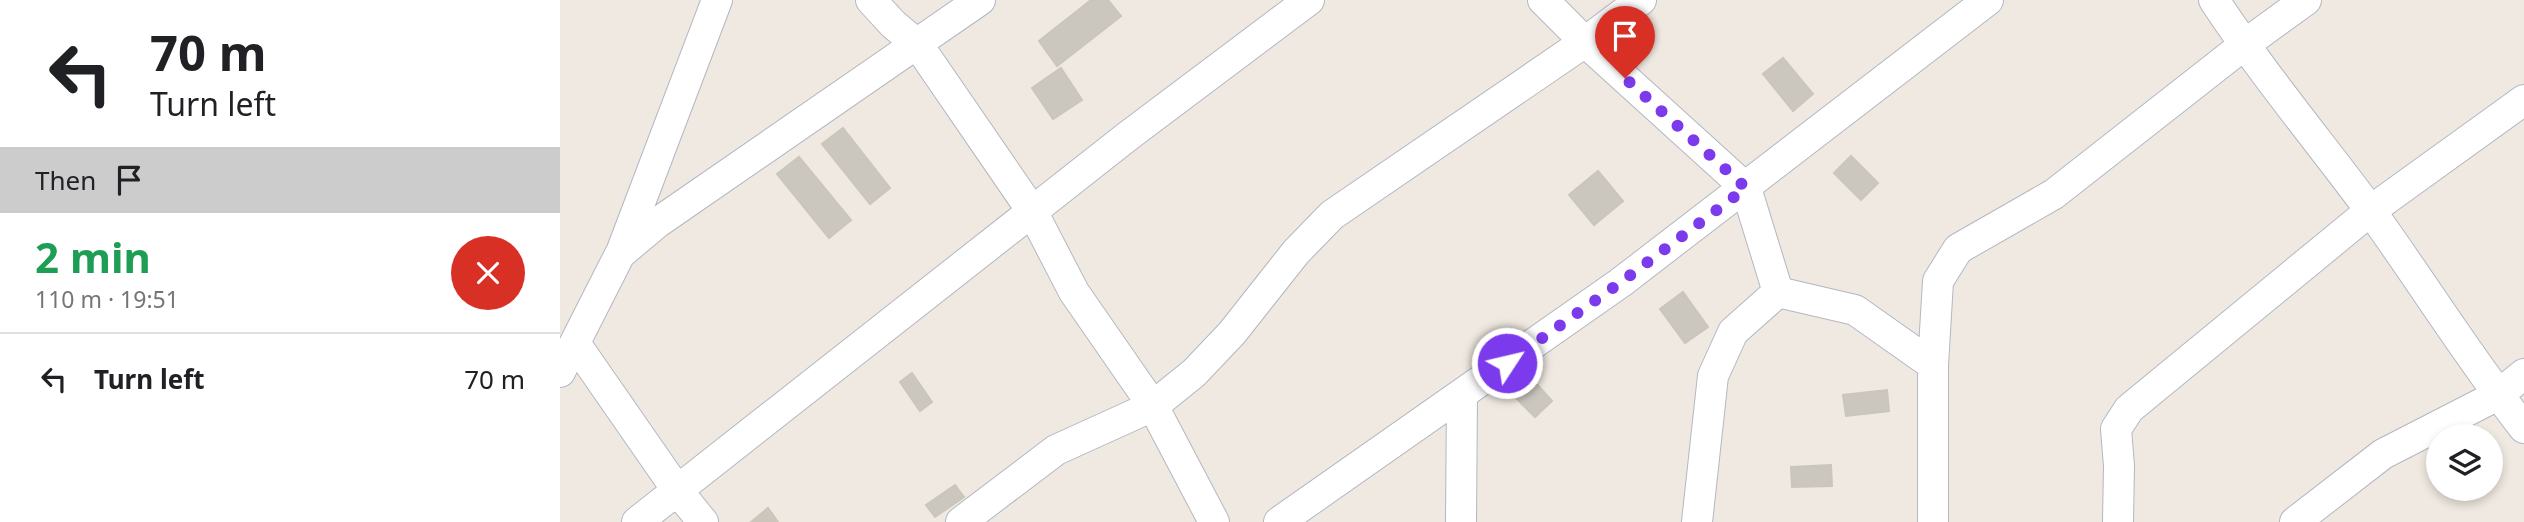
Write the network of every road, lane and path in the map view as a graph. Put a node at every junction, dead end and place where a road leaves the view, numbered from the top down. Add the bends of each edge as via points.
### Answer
1 (717, 0) edge
2 (872, 0) edge
3 (980, 0) edge
4 (1309, 0) edge
5 (1543, 0) edge
6 (1641, 0) edge
7 (1988, 0) edge
8 (2214, 0) edge
9 (2306, 0) edge
10 (1585, 42) junction
11 (918, 45) junction
12 (2244, 45) junction
13 (2524, 100) edge
14 (1746, 188) junction
15 (2370, 211) junction
16 (1032, 212) junction
17 (620, 254) junction
18 (1778, 292) junction
19 (575, 343) junction
20 (1933, 365) junction
21 (560, 372) edge
22 (2524, 374) edge
23 (1462, 395) junction
24 (2498, 395) junction
25 (1153, 406) junction
26 (2524, 428) edge
27 (677, 490) junction
28 (637, 522) edge
29 (703, 522) edge
30 (961, 522) edge
31 (1214, 522) edge
32 (1279, 522) edge
33 (1461, 522) edge
34 (1696, 522) edge
35 (1933, 522) edge
36 (2118, 522) edge
37 (2295, 522) edge

1 - 17 street
2 - 11 street
3 - 11 street
4 - 16 street
5 - 10 street
6 - 10 street
7 - 14 street
8 - 12 street
9 - 12 street
10 - 14 street
10 - 25 street via 1332,215 1194,373
11 - 16 street
11 - 17 street via 657,223
12 - 15 street
12 - 20 street via 2054,194 1958,248 1938,281
13 - 15 street
14 - 18 street
14 - 23 street
15 - 24 street
15 - 36 street via 2129,409 2116,429
16 - 25 street via 1074,292
16 - 27 street
17 - 19 street
18 - 20 street via 1856,310
18 - 34 street via 1732,332 1713,376
19 - 21 street
19 - 27 street
20 - 35 street
22 - 24 street
23 - 32 street
23 - 33 street
24 - 26 street
24 - 37 street via 2383,454
25 - 30 street via 1056,450
25 - 31 street
27 - 28 street
27 - 29 street

